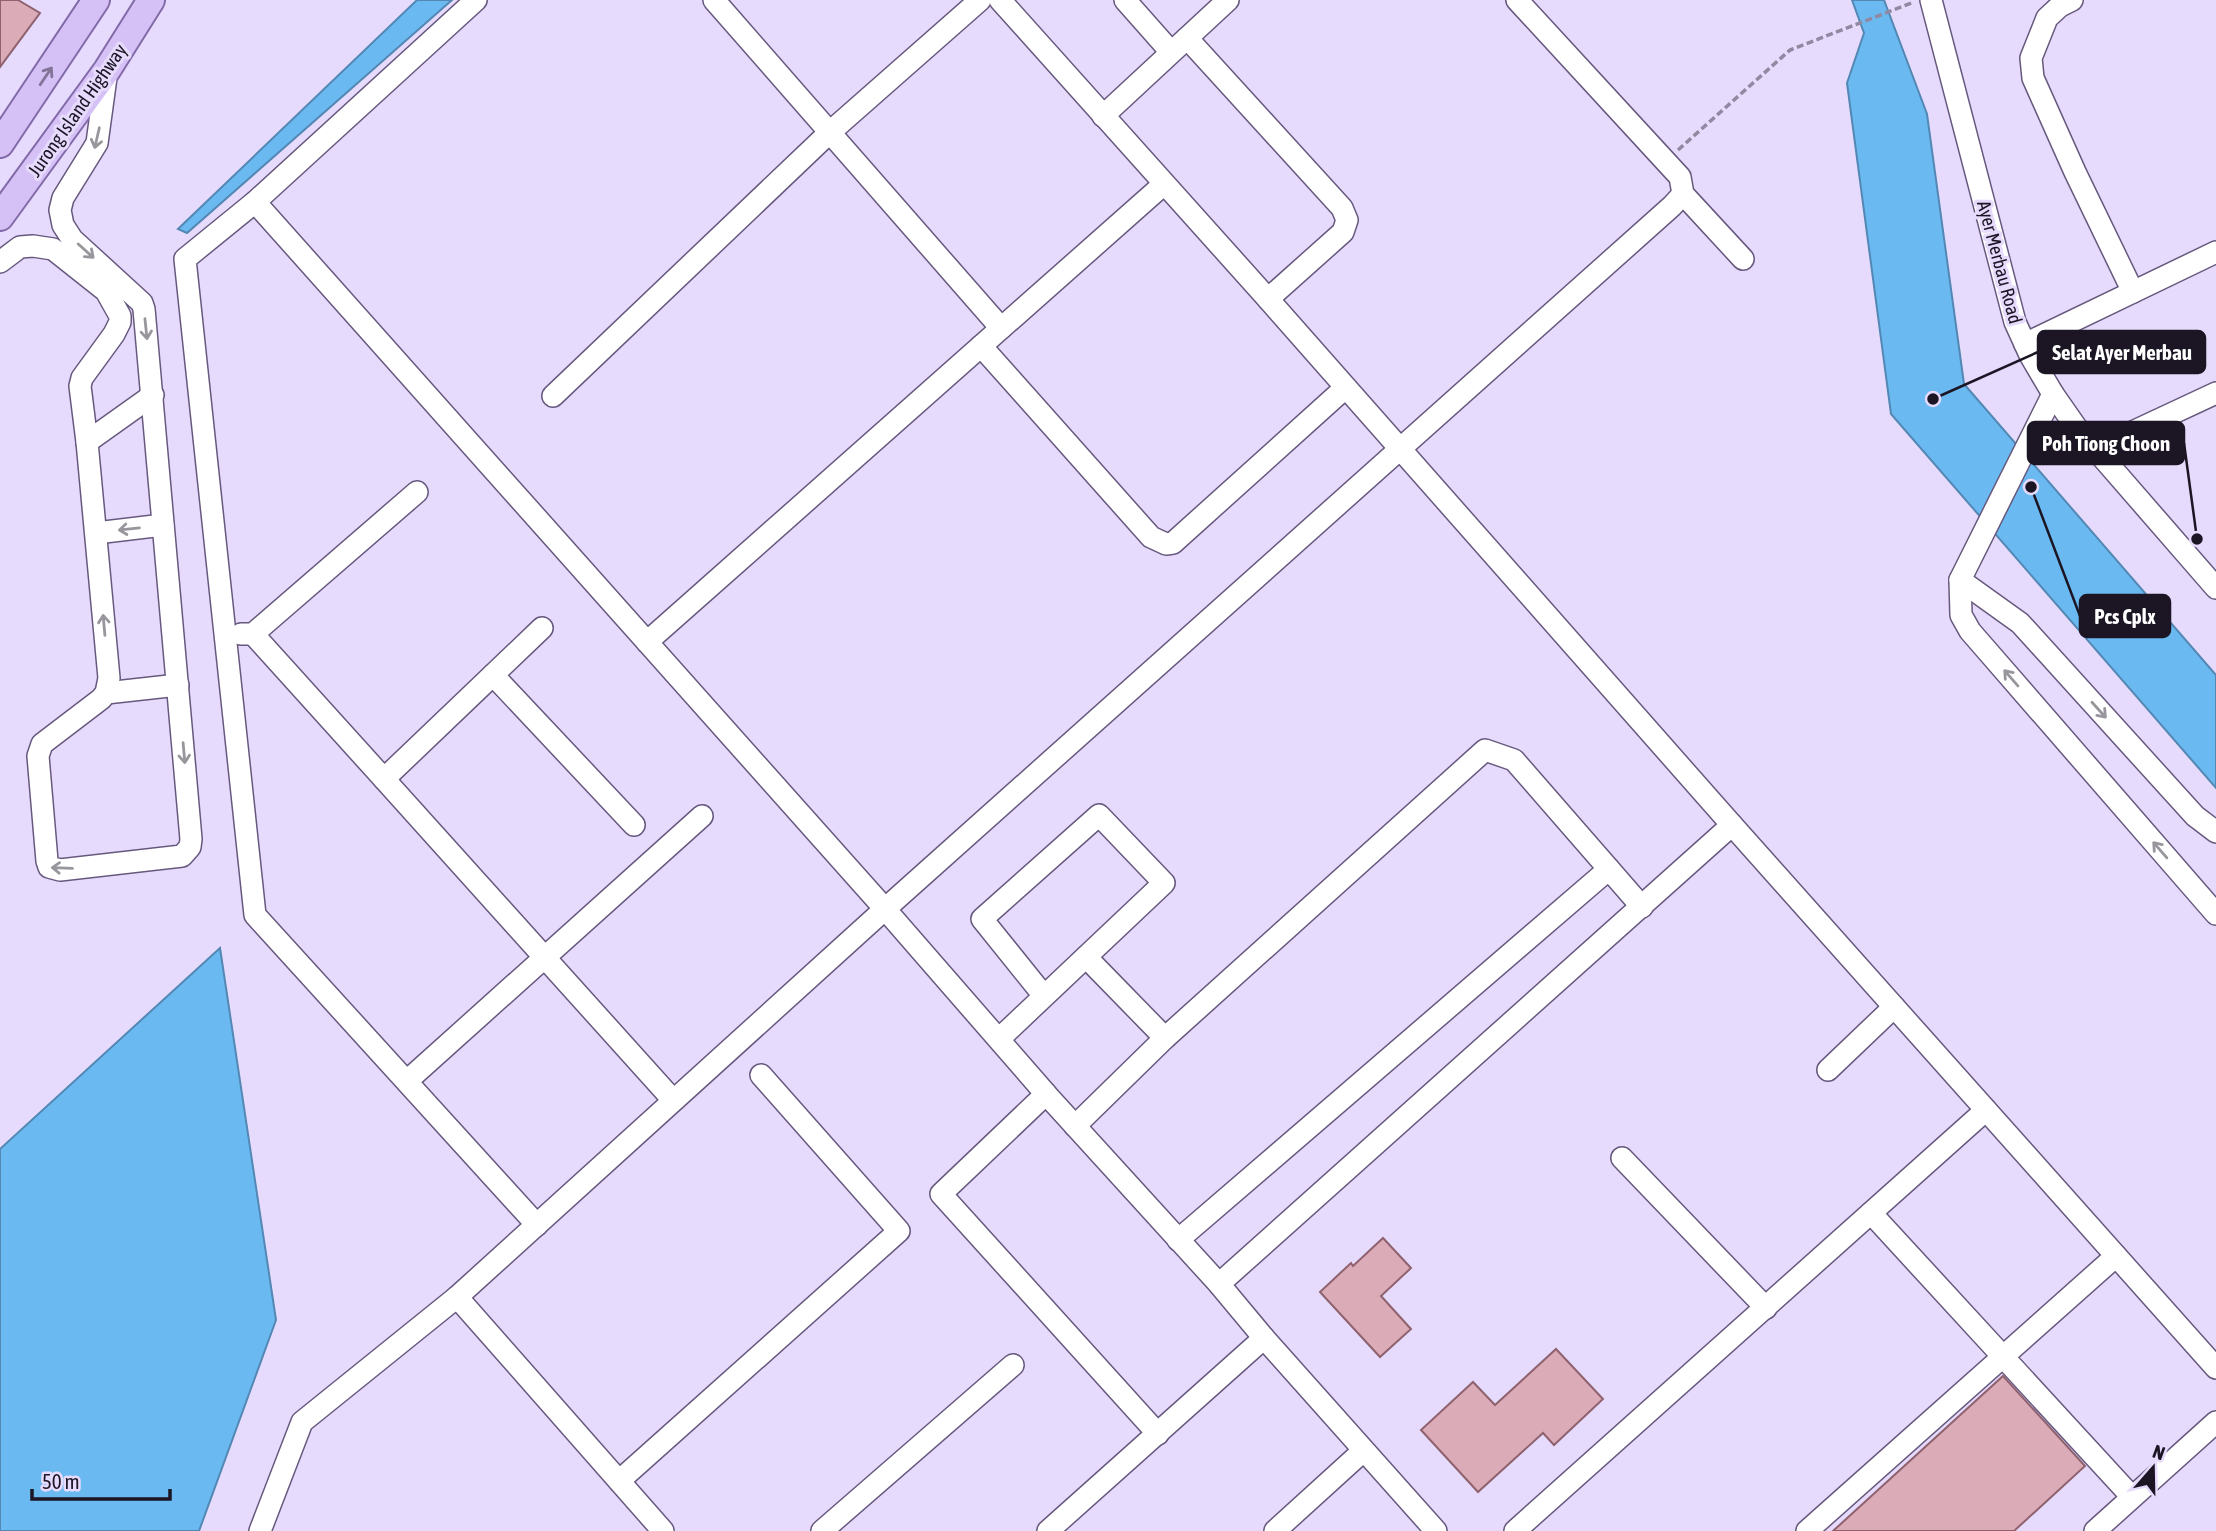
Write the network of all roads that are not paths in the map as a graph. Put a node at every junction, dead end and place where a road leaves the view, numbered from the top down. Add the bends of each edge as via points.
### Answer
1 (96, 0) edge
2 (151, 0) edge
3 (476, 0) edge
4 (714, 0) edge
5 (980, 0) edge
6 (1000, 0) edge
7 (1125, 0) edge
8 (1228, 0) edge
9 (1517, 0) edge
10 (1931, 0) edge
11 (2072, 0) edge
12 (1179, 45) junction
13 (107, 70) junction
14 (1102, 116) junction
15 (830, 132) junction
16 (0, 144) edge
17 (1164, 184) junction
18 (1683, 194) junction
19 (255, 202) junction
20 (0, 217) edge
21 (2216, 252) edge
22 (1743, 259) dead end
23 (0, 262) edge
24 (2133, 292) junction
25 (1268, 299) junction
26 (1001, 328) junction
27 (2025, 344) junction
28 (981, 346) junction
29 (1345, 388) junction
30 (2216, 393) edge
31 (2053, 394) junction
32 (153, 395) junction
33 (553, 396) dead end
34 (87, 442) junction
35 (1399, 449) junction
36 (2095, 449) junction
37 (417, 492) dead end
38 (163, 526) junction
39 (96, 533) junction
40 (1960, 580) junction
41 (2216, 588) edge
42 (542, 628) dead end
43 (225, 634) junction
44 (253, 634) junction
45 (647, 642) junction
46 (493, 675) junction
47 (178, 685) junction
48 (106, 693) junction
49 (384, 779) junction
50 (702, 816) dead end
51 (634, 825) dead end
52 (1732, 825) junction
53 (2216, 832) edge
54 (1609, 869) junction
55 (1642, 907) junction
56 (885, 909) junction
57 (2216, 914) edge
58 (1086, 957) junction
59 (544, 958) junction
60 (1044, 996) junction
61 (1895, 1007) junction
62 (1165, 1038) junction
63 (999, 1039) junction
64 (1828, 1070) dead end
65 (761, 1075) dead end
66 (407, 1082) junction
67 (1046, 1094) junction
68 (673, 1100) junction
69 (1986, 1110) junction
70 (1075, 1126) junction
71 (1622, 1158) dead end
72 (1871, 1213) junction
73 (537, 1225) junction
74 (1178, 1240) junction
75 (2116, 1256) junction
76 (1219, 1284) junction
77 (457, 1297) junction
78 (1766, 1308) junction
79 (1264, 1338) junction
80 (2004, 1357) junction
81 (1013, 1365) dead end
82 (2216, 1368) edge
83 (2216, 1422) edge
84 (1158, 1434) junction
85 (1363, 1451) junction
86 (619, 1481) junction
87 (2132, 1497) junction
88 (261, 1531) edge
89 (663, 1531) edge
90 (822, 1531) edge
91 (1048, 1531) edge
92 (1275, 1531) edge
93 (1436, 1531) edge
94 (1515, 1531) edge
95 (1807, 1531) edge
96 (2095, 1531) edge

16 -> 1 main road
2 - 13 main road, Jurong Island Highway
3 - 19 street
4 - 15 street
5 - 15 street
6 - 14 street
7 - 12 street
8 - 12 street
9 - 18 street via 1680,177
10 - 27 street, Ayer Merbau Road via 2015,322
11 - 24 street via 2048,18 2031,69
12 - 14 street
12 - 25 street via 1342,208 1347,220 1343,232
13 - 20 main road, Jurong Island Highway
13 -> 32 street via 97,143 60,210 72,239 142,303
14 - 17 street
15 - 26 street
15 - 33 street
17 - 25 street
17 - 26 street
18 - 22 street
18 - 35 street
19 - 43 street via 185,259
19 - 45 street
21 - 24 street
23 - 34 street via 20,247 53,249 106,291 120,316 118,327 82,378
24 - 27 street
25 - 29 street
26 - 28 street
27 - 31 street, Ayer Merbau Road
28 - 29 street via 1151,537 1166,544 1174,543
28 - 45 street
29 - 35 street
30 - 36 street
31 - 36 street, Ayer Merbau Road
31 - 40 street
32 - 34 street
32 - 38 street
34 - 39 street
35 - 52 street
35 - 56 street
36 - 41 street, Ayer Merbau Road
37 - 44 street
38 -> 39 street
38 - 47 street
48 -> 39 street via 109,678
40 -> 53 street via 2020,623 2195,816
57 -> 40 street via 1970,631 1961,615
42 - 46 street
43 - 44 street
43 - 66 street via 255,915
44 - 49 street
45 - 56 street
46 - 49 street
46 - 51 street
47 - 48 street
47 -> 48 street via 191,839 187,852 53,869 47,861 39,749
49 - 59 street
50 - 59 street
52 - 55 street
52 - 61 street
54 - 55 street
54 - 62 street via 1514,760 1485,750
54 - 74 street
55 - 76 street
56 - 63 street
56 - 68 street
58 - 60 street
58 - 60 street via 1164,883 1099,815 982,919
58 - 62 street
59 - 66 street
59 - 68 street
60 - 63 street
61 - 64 street
61 - 69 street
62 - 70 street
63 - 67 street
65 - 86 street via 899,1231
66 - 73 street
67 - 70 street
67 - 84 street via 941,1194
68 - 73 street
69 - 72 street
69 - 75 street
70 - 74 street
71 - 78 street
72 - 78 street
72 - 80 street
73 - 77 street
74 - 76 street
75 - 80 street
75 - 82 street
76 - 79 street
77 - 86 street
77 - 88 street via 302,1422
78 - 94 street
79 - 84 street
79 - 85 street
80 - 87 street
80 - 95 street
81 - 90 street
83 - 87 street
84 - 91 street
85 - 92 street
85 - 93 street
86 - 89 street
87 - 96 street

